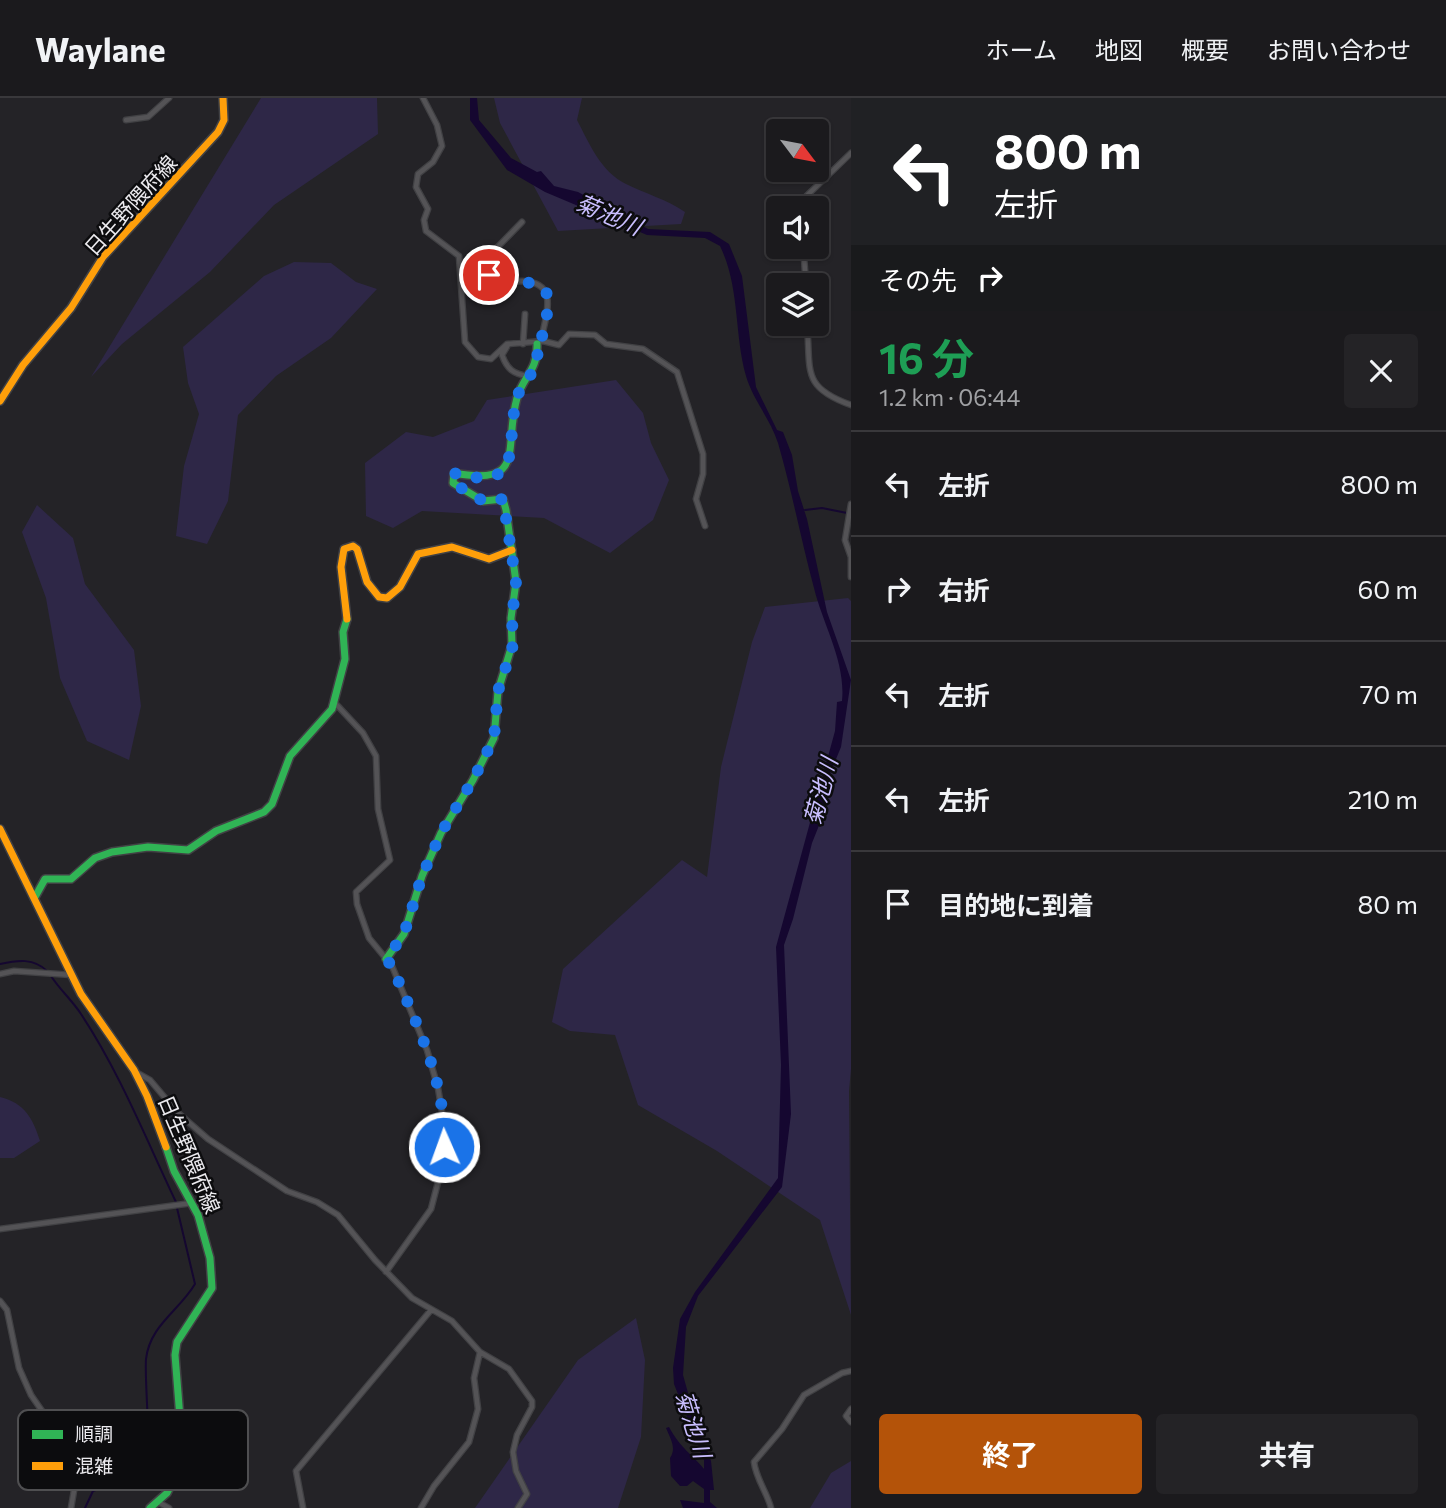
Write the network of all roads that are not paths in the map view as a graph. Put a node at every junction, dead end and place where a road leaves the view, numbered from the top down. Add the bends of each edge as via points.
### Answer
1 (169, 98) edge
2 (223, 98) edge
3 (423, 98) edge
4 (126, 120) dead end
5 (851, 153) edge
6 (806, 196) edge
7 (522, 222) dead end
8 (525, 314) dead end
9 (808, 336) edge
10 (539, 343) junction
11 (508, 344) junction
12 (523, 344) junction
13 (527, 376) junction
14 (0, 401) edge
15 (851, 405) edge
16 (851, 505) edge
17 (705, 526) dead end
18 (512, 550) junction
19 (851, 577) edge
20 (335, 704) junction
21 (0, 829) edge
22 (35, 897) junction
23 (386, 959) junction
24 (0, 974) edge
25 (72, 975) junction
26 (134, 1070) junction
27 (193, 1202) junction
28 (0, 1229) edge
29 (386, 1272) junction
30 (0, 1301) edge
31 (431, 1310) junction
32 (480, 1352) junction
33 (851, 1371) edge
34 (851, 1409) edge
35 (41, 1410) edge
36 (179, 1410) edge
37 (851, 1422) edge
38 (74, 1490) edge
39 (168, 1490) edge
40 (158, 1502) junction
41 (71, 1508) edge
42 (150, 1508) edge
43 (169, 1508) edge
44 (303, 1508) edge
45 (421, 1508) edge
46 (518, 1508) edge
47 (771, 1508) edge

1 - 4 street via 148,117
2 - 14 street, 日生野隈府線 via 224,120 218,132 109,250
3 - 11 street via 442,146 416,179 428,209 424,227 458,256 464,336 472,352 491,359
5 - 6 street
7 - 10 street via 484,261 494,280 534,283 545,292 548,303
8 - 12 street
9 - 15 street via 812,381 825,394
10 - 12 street
10 - 13 street via 538,359
10 - 17 street via 559,345 569,334 594,335 606,344 643,349 677,372 703,454 696,499
11 - 12 street
11 - 13 street via 504,362 513,373
13 - 18 street via 519,388 511,419 513,444 502,471 483,480 454,473 453,483 483,501 503,499
16 - 19 street via 845,540
18 - 20 street via 495,561 450,547 418,554 400,590 385,597 371,590 357,549 344,549 341,568 348,599 345,659
18 - 23 street via 516,582 513,645 498,691 494,738 441,833 404,934
20 - 22 street via 290,756 272,804 264,812 216,831 188,850 148,846 112,852 94,859 71,879 45,879
20 - 23 street via 363,733 376,756 378,809 390,860 356,892 369,938
21 - 22 street, 日生野隈府線
22 - 25 street, 日生野隈府線
23 - 29 street via 427,1050 445,1130 432,1209
24 - 25 street
25 - 26 street, 日生野隈府線
26 - 27 street, 日生野隈府線 via 174,1171
26 - 29 street via 150,1080 208,1139 287,1191 338,1215
27 - 28 street
27 - 36 street, 日生野隈府線 via 210,1258 212,1288 177,1342
29 - 31 street
30 - 35 street via 7,1310 19,1368
31 - 32 street via 452,1321
31 - 44 street via 296,1471
32 - 45 street via 474,1378 478,1409 469,1442
32 - 46 street via 509,1369 532,1401 514,1444 514,1465 527,1494
33 - 47 street via 804,1395 754,1462
34 - 37 street via 846,1416
38 - 41 street
39 - 40 street, 日生野隈府線
40 - 42 street, 日生野隈府線
40 - 43 street

